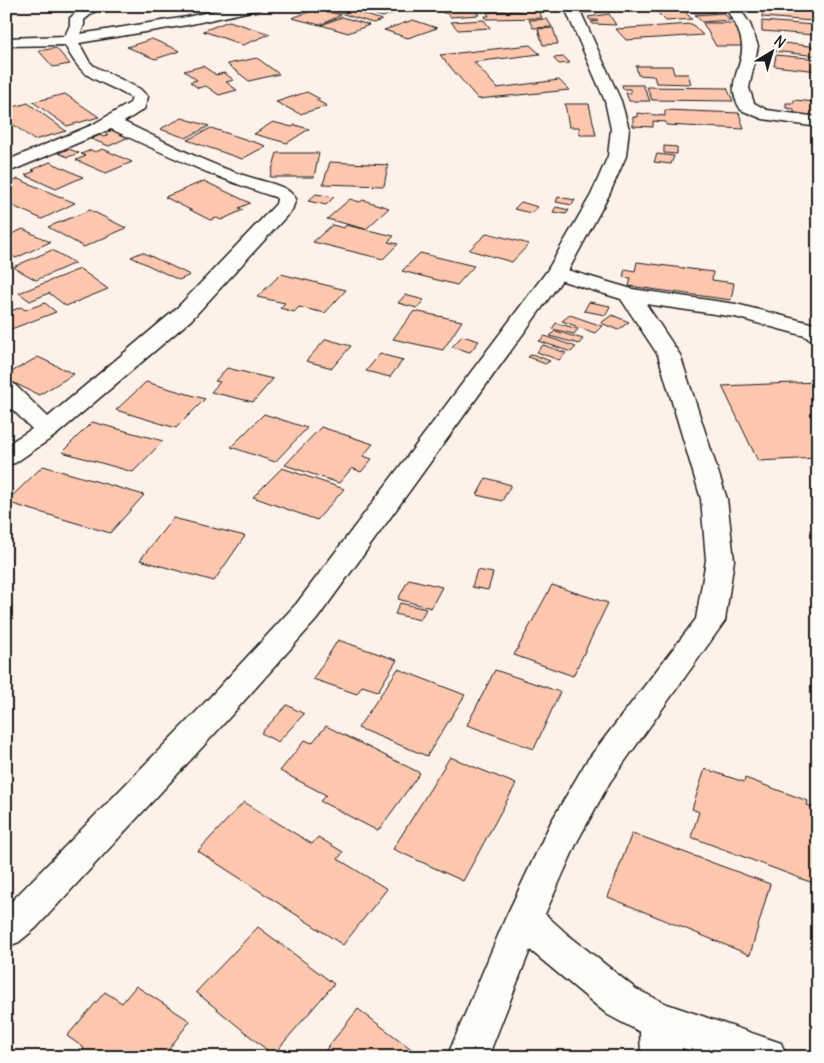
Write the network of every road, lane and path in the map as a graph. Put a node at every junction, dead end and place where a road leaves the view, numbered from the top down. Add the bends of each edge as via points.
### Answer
1 (94, 6) edge
2 (255, 6) edge
3 (571, 6) edge
4 (731, 6) edge
5 (70, 40) junction
6 (6, 42) edge
7 (110, 122) junction
8 (818, 122) edge
9 (6, 168) edge
10 (557, 273) junction
11 (629, 295) junction
12 (818, 335) edge
13 (6, 389) edge
14 (47, 430) junction
15 (6, 457) edge
16 (12, 917) edge
17 (524, 919) junction
18 (661, 1039) edge
19 (466, 1057) edge
20 (767, 1057) edge

1 - 5 street via 77,18
2 - 5 street
3 - 10 street via 613,101 620,129 617,156 604,187
4 - 8 street via 743,24 750,46 741,88 747,106 763,114
5 - 6 street
5 - 7 street via 84,64 140,98 130,112
7 - 9 street
7 - 14 street via 204,166 282,193 287,199 271,223 183,315
10 - 11 street
10 - 16 street via 307,610 208,720
11 - 12 street via 736,311
11 - 17 street via 669,354 714,499 719,569 710,621 598,772 563,833
13 - 14 street
14 - 15 street
17 - 18 street
17 - 19 street
18 - 20 street

